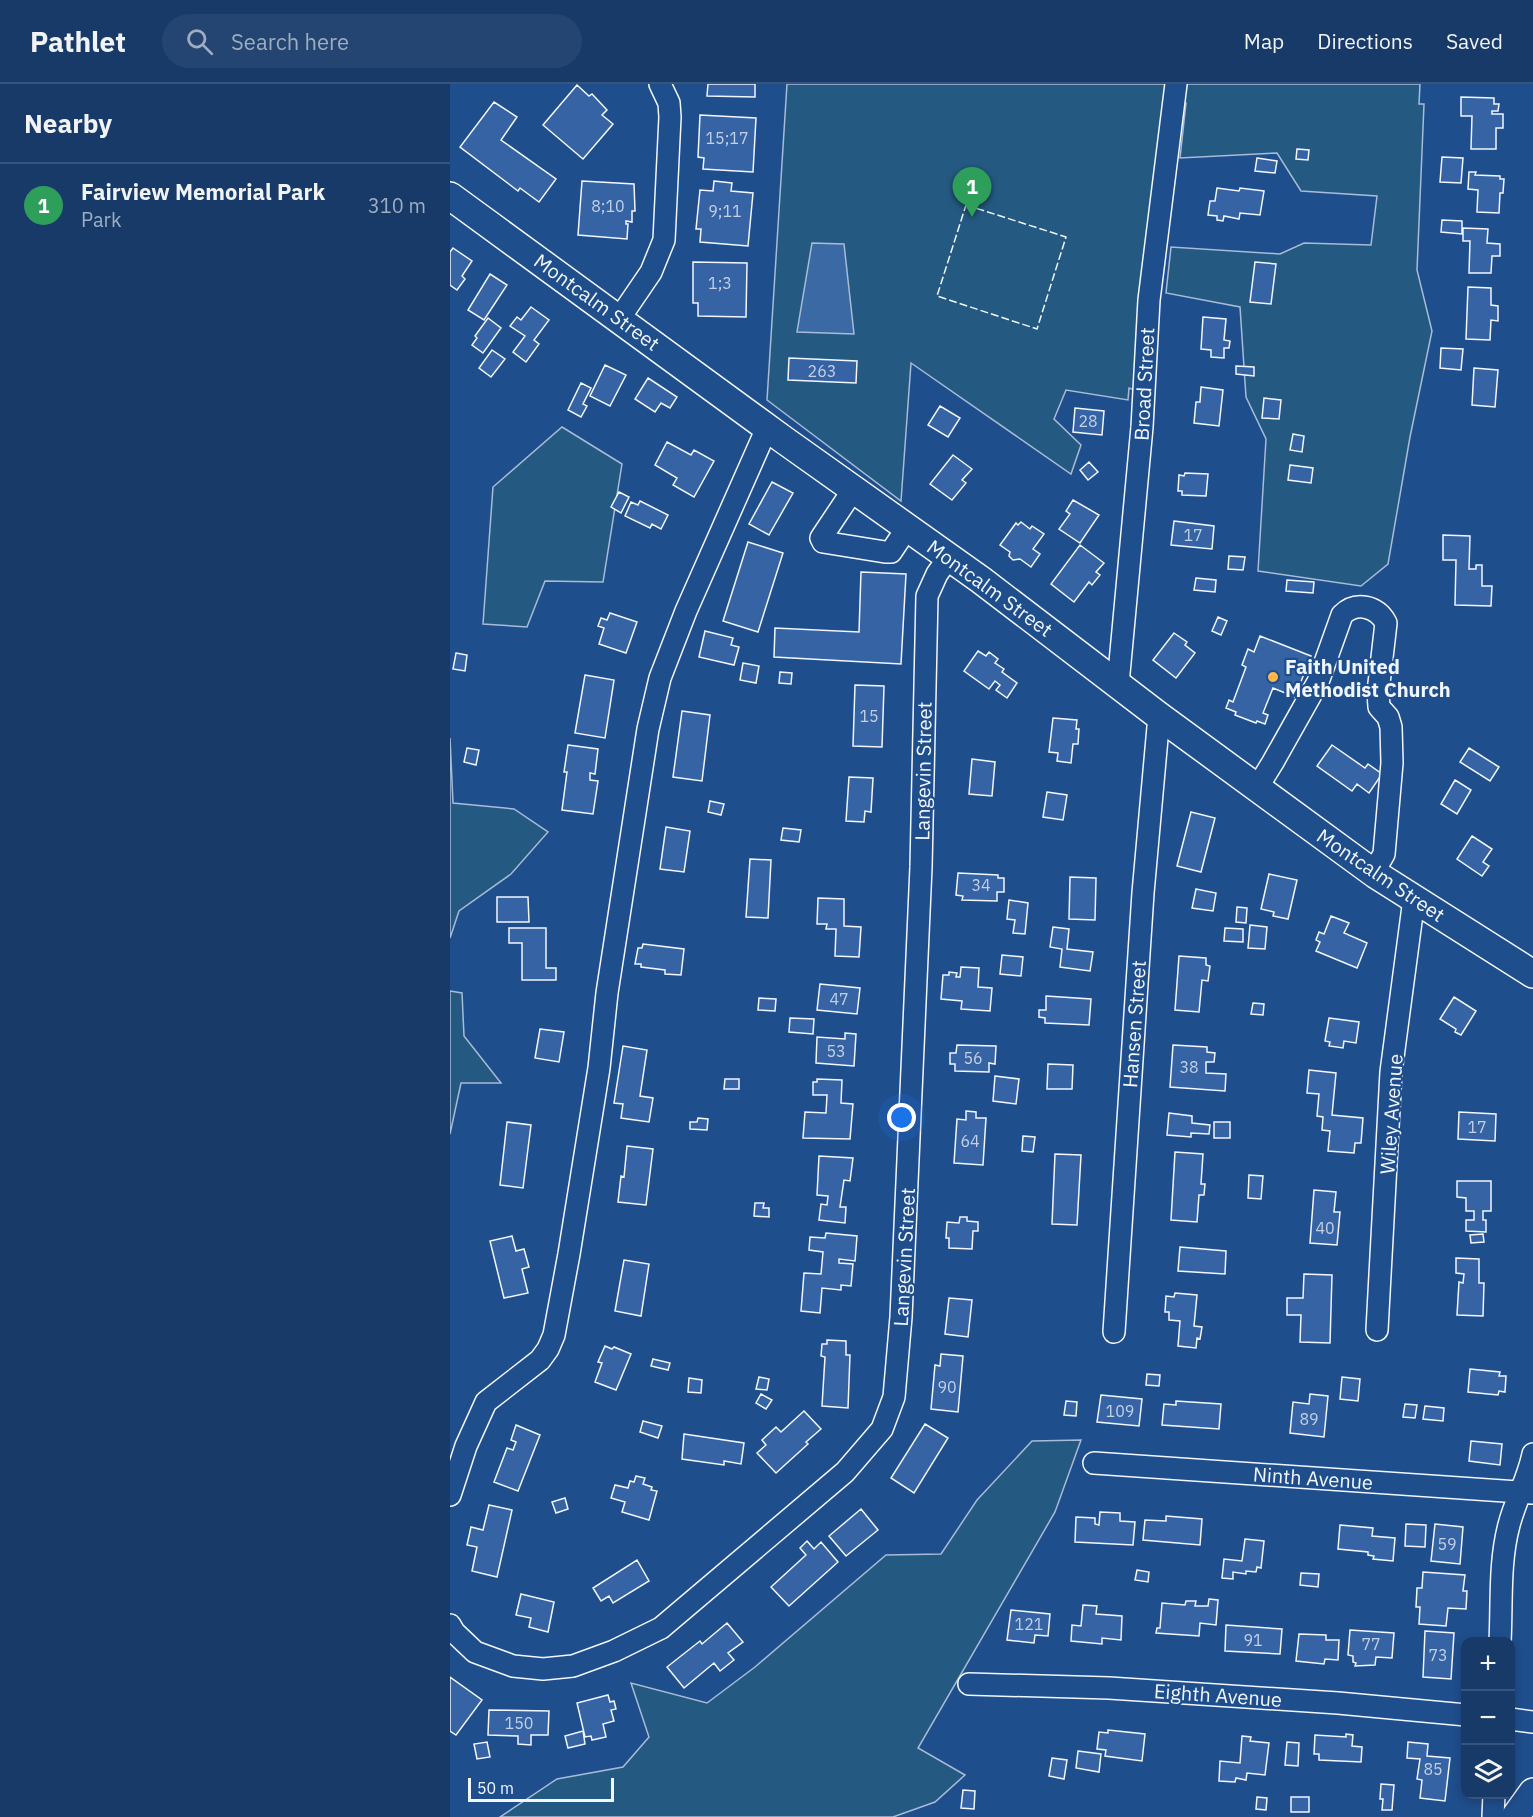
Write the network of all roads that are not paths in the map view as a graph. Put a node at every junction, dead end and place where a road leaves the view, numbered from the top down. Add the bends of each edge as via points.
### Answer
1 (660, 84) edge
2 (1176, 84) edge
3 (450, 196) edge
4 (619, 319) junction
5 (767, 428) junction
6 (854, 490) junction
7 (907, 528) junction
8 (949, 557) junction
9 (1118, 684) junction
10 (1160, 716) junction
11 (1257, 788) junction
12 (1373, 873) junction
13 (1414, 899) junction
14 (1533, 974) edge
15 (1377, 1330) dead end
16 (1114, 1332) dead end
17 (1533, 1454) edge
18 (1094, 1463) dead end
19 (1527, 1493) edge
20 (450, 1495) edge
21 (450, 1625) edge
22 (1500, 1637) edge
23 (969, 1684) dead end
24 (1461, 1715) edge
25 (1515, 1720) edge
26 (1533, 1722) edge
27 (1533, 1792) edge
28 (1494, 1799) edge
29 (1493, 1817) edge
30 (1515, 1817) edge

1 - 4 street via 669,103 664,240 651,272
2 - 9 street, Broad Street via 1149,300 1142,427
3 - 4 main road, Montcalm Street
4 - 5 main road, Montcalm Street
5 - 6 main road, Montcalm Street
5 - 20 street via 686,611 660,678 650,719 599,1068 554,1335 540,1360 486,1402
6 - 7 main road, Montcalm Street
6 - 7 street via 821,538 823,542 891,552
7 - 8 main road, Montcalm Street
8 - 9 main road, Montcalm Street
8 - 21 street, Langevin Street via 927,596 921,867 901,1317 894,1397 882,1429 845,1472 661,1628 614,1651 573,1666 513,1666 475,1652
9 - 10 main road, Montcalm Street
10 - 11 main road, Montcalm Street
10 - 16 street, Hansen Street via 1143,892
11 - 12 main road, Montcalm Street
11 - 12 street via 1318,682 1342,615 1358,607 1382,614 1386,623 1379,707 1391,727 1392,763 1384,854
12 - 13 main road, Montcalm Street
13 - 14 main road, Montcalm Street
13 - 15 street, Wiley Avenue via 1391,1072
17 - 19 street
18 - 19 street, Ninth Avenue
19 - 22 street via 1509,1526 1504,1551
23 - 24 street, Eighth Avenue via 1109,1688
25 - 26 street
27 - 30 main road
28 - 29 street

